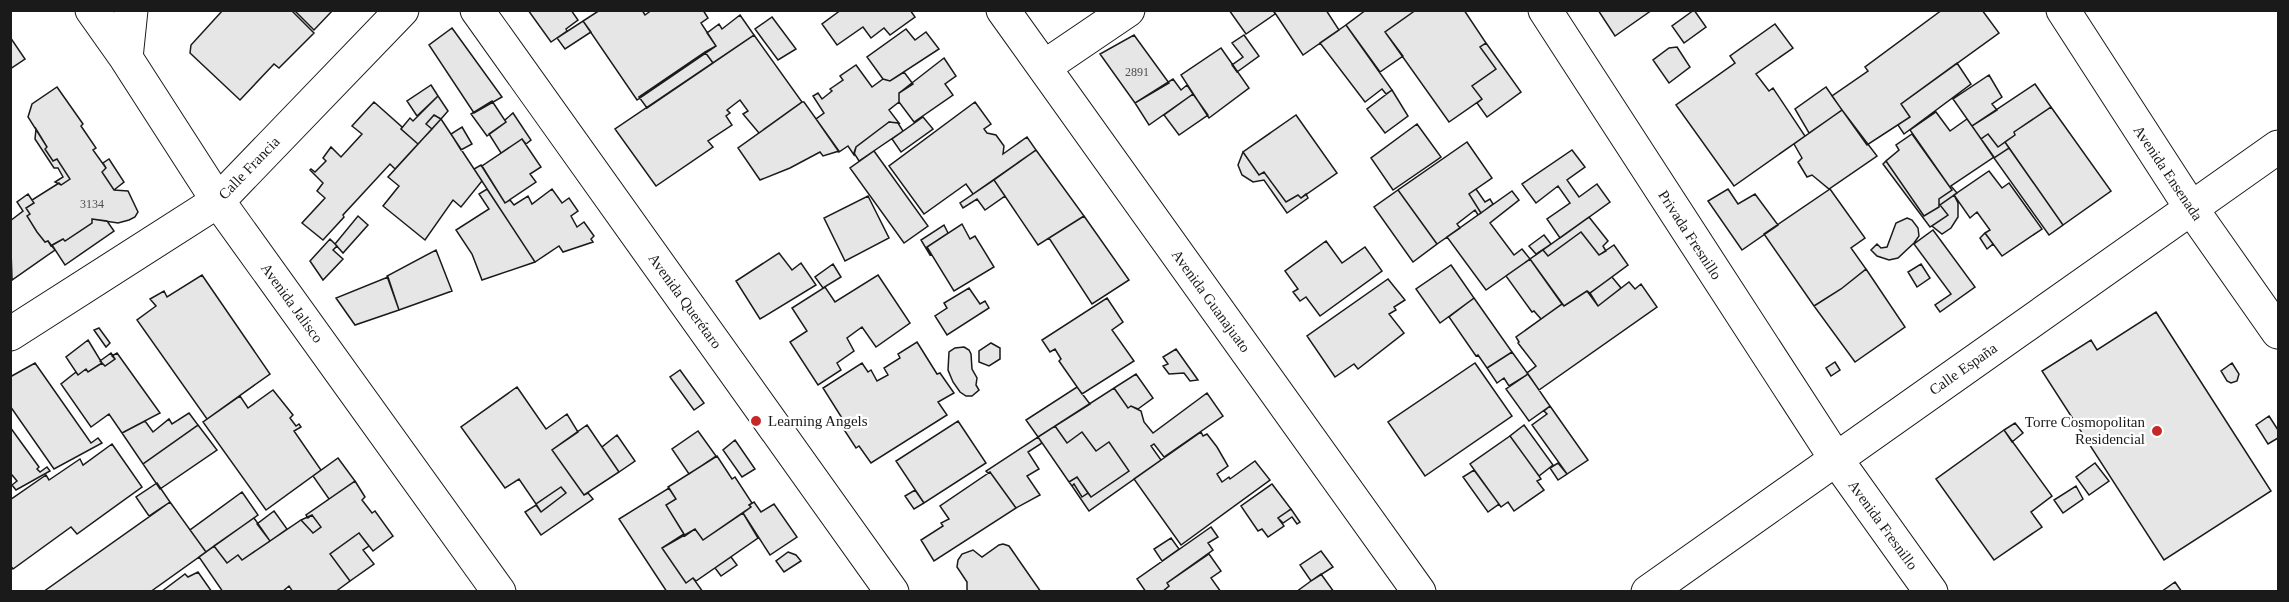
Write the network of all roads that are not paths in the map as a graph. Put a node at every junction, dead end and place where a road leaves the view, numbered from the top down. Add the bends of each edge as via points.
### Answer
1 (92, 10) edge
2 (131, 10) edge
3 (402, 10) edge
4 (477, 10) edge
5 (1003, 10) edge
6 (1128, 10) edge
7 (1545, 10) edge
8 (2063, 10) edge
9 (126, 58) junction
10 (1044, 67) junction
11 (2278, 147) edge
12 (218, 201) junction
13 (2191, 208) junction
14 (2278, 332) edge
15 (10, 334) edge
16 (1836, 459) junction
17 (499, 591) edge
18 (892, 591) edge
19 (1419, 591) edge
20 (1648, 591) edge
21 (1931, 591) edge

1 - 9 street, Avenida Jalisco
2 - 9 street
3 - 12 street, Calle Francia
4 - 18 street, Avenida Querétaro
5 - 10 street, Avenida Guanajuato
6 - 10 street
7 - 16 street, Privada Fresnillo
8 - 13 street, Avenida Ensenada
9 - 12 street, Avenida Jalisco
10 - 19 street, Avenida Guanajuato
11 - 13 street, Calle España
12 - 15 street, Calle Francia
12 - 17 street, Avenida Jalisco
13 - 14 street, Avenida Ensenada
13 - 16 street, Calle España
16 - 20 street, Calle España
16 - 21 street, Avenida Fresnillo

